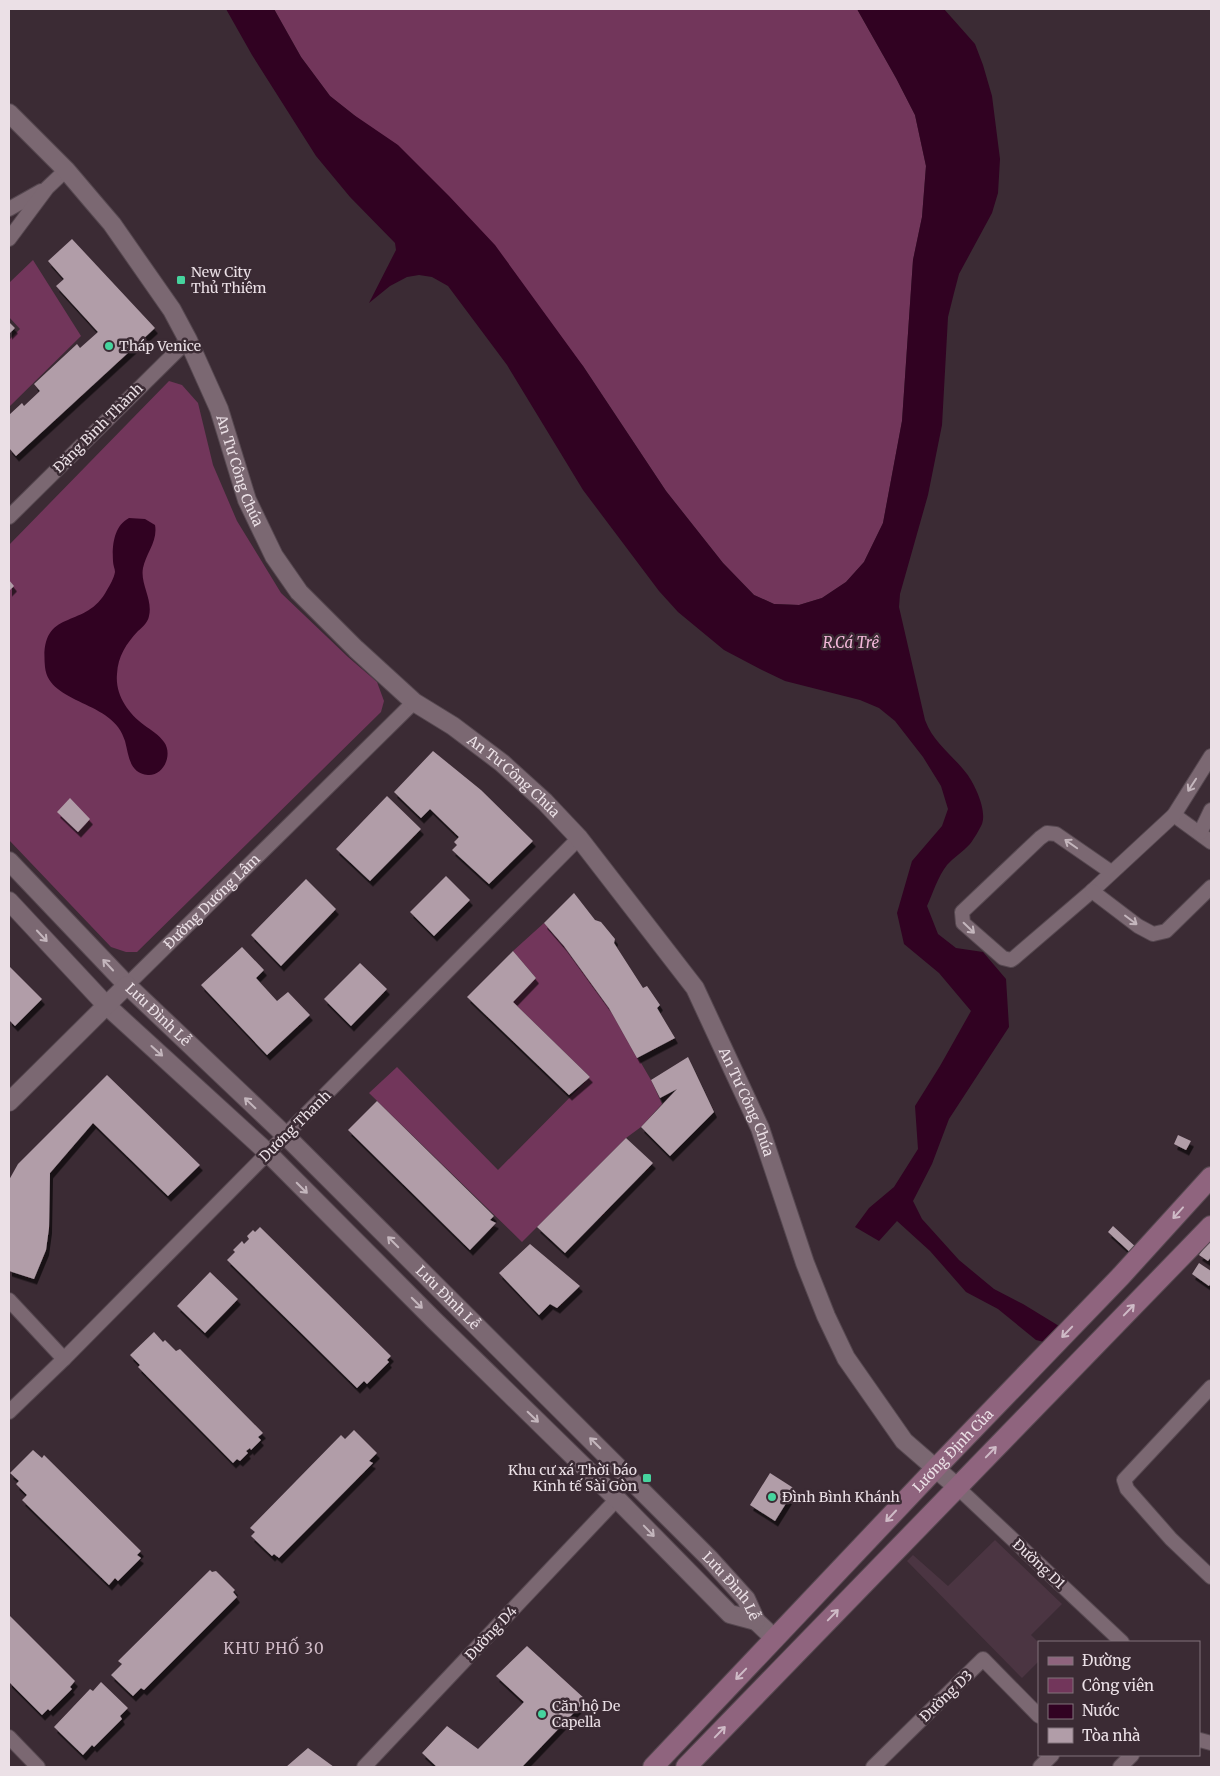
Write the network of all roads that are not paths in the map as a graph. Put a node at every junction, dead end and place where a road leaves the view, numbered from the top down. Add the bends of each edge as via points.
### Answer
1 (9, 113) edge
2 (66, 170) junction
3 (46, 188) junction
4 (9, 209) edge
5 (9, 239) edge
6 (188, 340) junction
7 (9, 517) edge
8 (414, 702) junction
9 (1211, 756) edge
10 (1211, 810) edge
11 (1174, 814) junction
12 (1200, 833) junction
13 (579, 838) junction
14 (1211, 842) edge
15 (9, 861) edge
16 (1111, 872) junction
17 (1211, 887) edge
18 (1092, 891) junction
19 (9, 901) edge
20 (127, 985) junction
21 (106, 1005) junction
22 (9, 1102) edge
23 (286, 1136) junction
24 (268, 1153) junction
25 (1211, 1178) edge
26 (1211, 1226) edge
27 (9, 1300) edge
28 (64, 1360) junction
29 (1211, 1387) edge
30 (9, 1412) edge
31 (936, 1468) junction
32 (957, 1487) junction
33 (617, 1499) junction
34 (1211, 1577) edge
35 (756, 1621) junction
36 (775, 1639) junction
37 (1121, 1641) edge
38 (1038, 1715) edge
39 (9, 1737) edge
40 (1051, 1756) edge
41 (1131, 1756) edge
42 (38, 1767) edge
43 (364, 1767) edge
44 (653, 1767) edge
45 (686, 1767) edge
46 (873, 1767) edge
47 (1040, 1767) edge
48 (1120, 1767) edge

1 - 2 street, An Tư Công Chúa
2 - 3 street
2 - 6 street, An Tư Công Chúa via 112,224 172,310
3 - 4 street
3 - 5 street
6 - 7 street, Đặng Bình Thành
6 - 8 street, An Tư Công Chúa via 218,409 247,500 274,556 299,592
8 - 13 street, An Tư Công Chúa via 502,763
8 - 20 street, Đường Dương Lâm
9 -> 11 street
10 - 12 street
11 - 12 street
11 - 16 street
12 - 14 street
13 - 23 street, Dương Thanh
13 - 31 street, An Tư Công Chúa via 696,988 760,1128 805,1263 846,1358 904,1442
20 -> 15 street, Lưu Đình Lễ
16 - 18 street
16 -> 18 street via 1056,834 1048,833 962,912 962,923 1003,958 1011,960
18 -> 17 street via 1153,934 1166,931
19 -> 21 street, Lưu Đình Lễ
20 - 21 street, Đường Dương Lâm
23 -> 20 street, Lưu Đình Lễ
21 - 22 street, Đường Dương Lâm
21 -> 24 street, Lưu Đình Lễ
23 - 24 street, Dương Thanh
35 -> 23 street, Lưu Đình Lễ via 746,1599 709,1558
24 - 28 street, Dương Thanh
24 -> 33 street, Lưu Đình Lễ
25 -> 31 main road, Lương Định Của via 1114,1284
32 -> 26 main road, Lương Định Của
27 - 28 street
28 - 30 street, Dương Thanh
29 - 34 street via 1124,1480 1127,1489 1159,1525
31 - 32 street, An Tư Công Chúa
31 -> 36 main road, Lương Định Của
32 - 37 street, Đường D1
45 -> 32 main road, Lương Định Của
33 -> 35 street, Lưu Đình Lễ via 730,1614
33 - 43 street, Đường D4
35 - 36 street
36 -> 44 main road, Lương Định Của
38 - 46 street, Đường D3 via 983,1659
39 - 42 street
40 - 47 street
41 - 48 street

